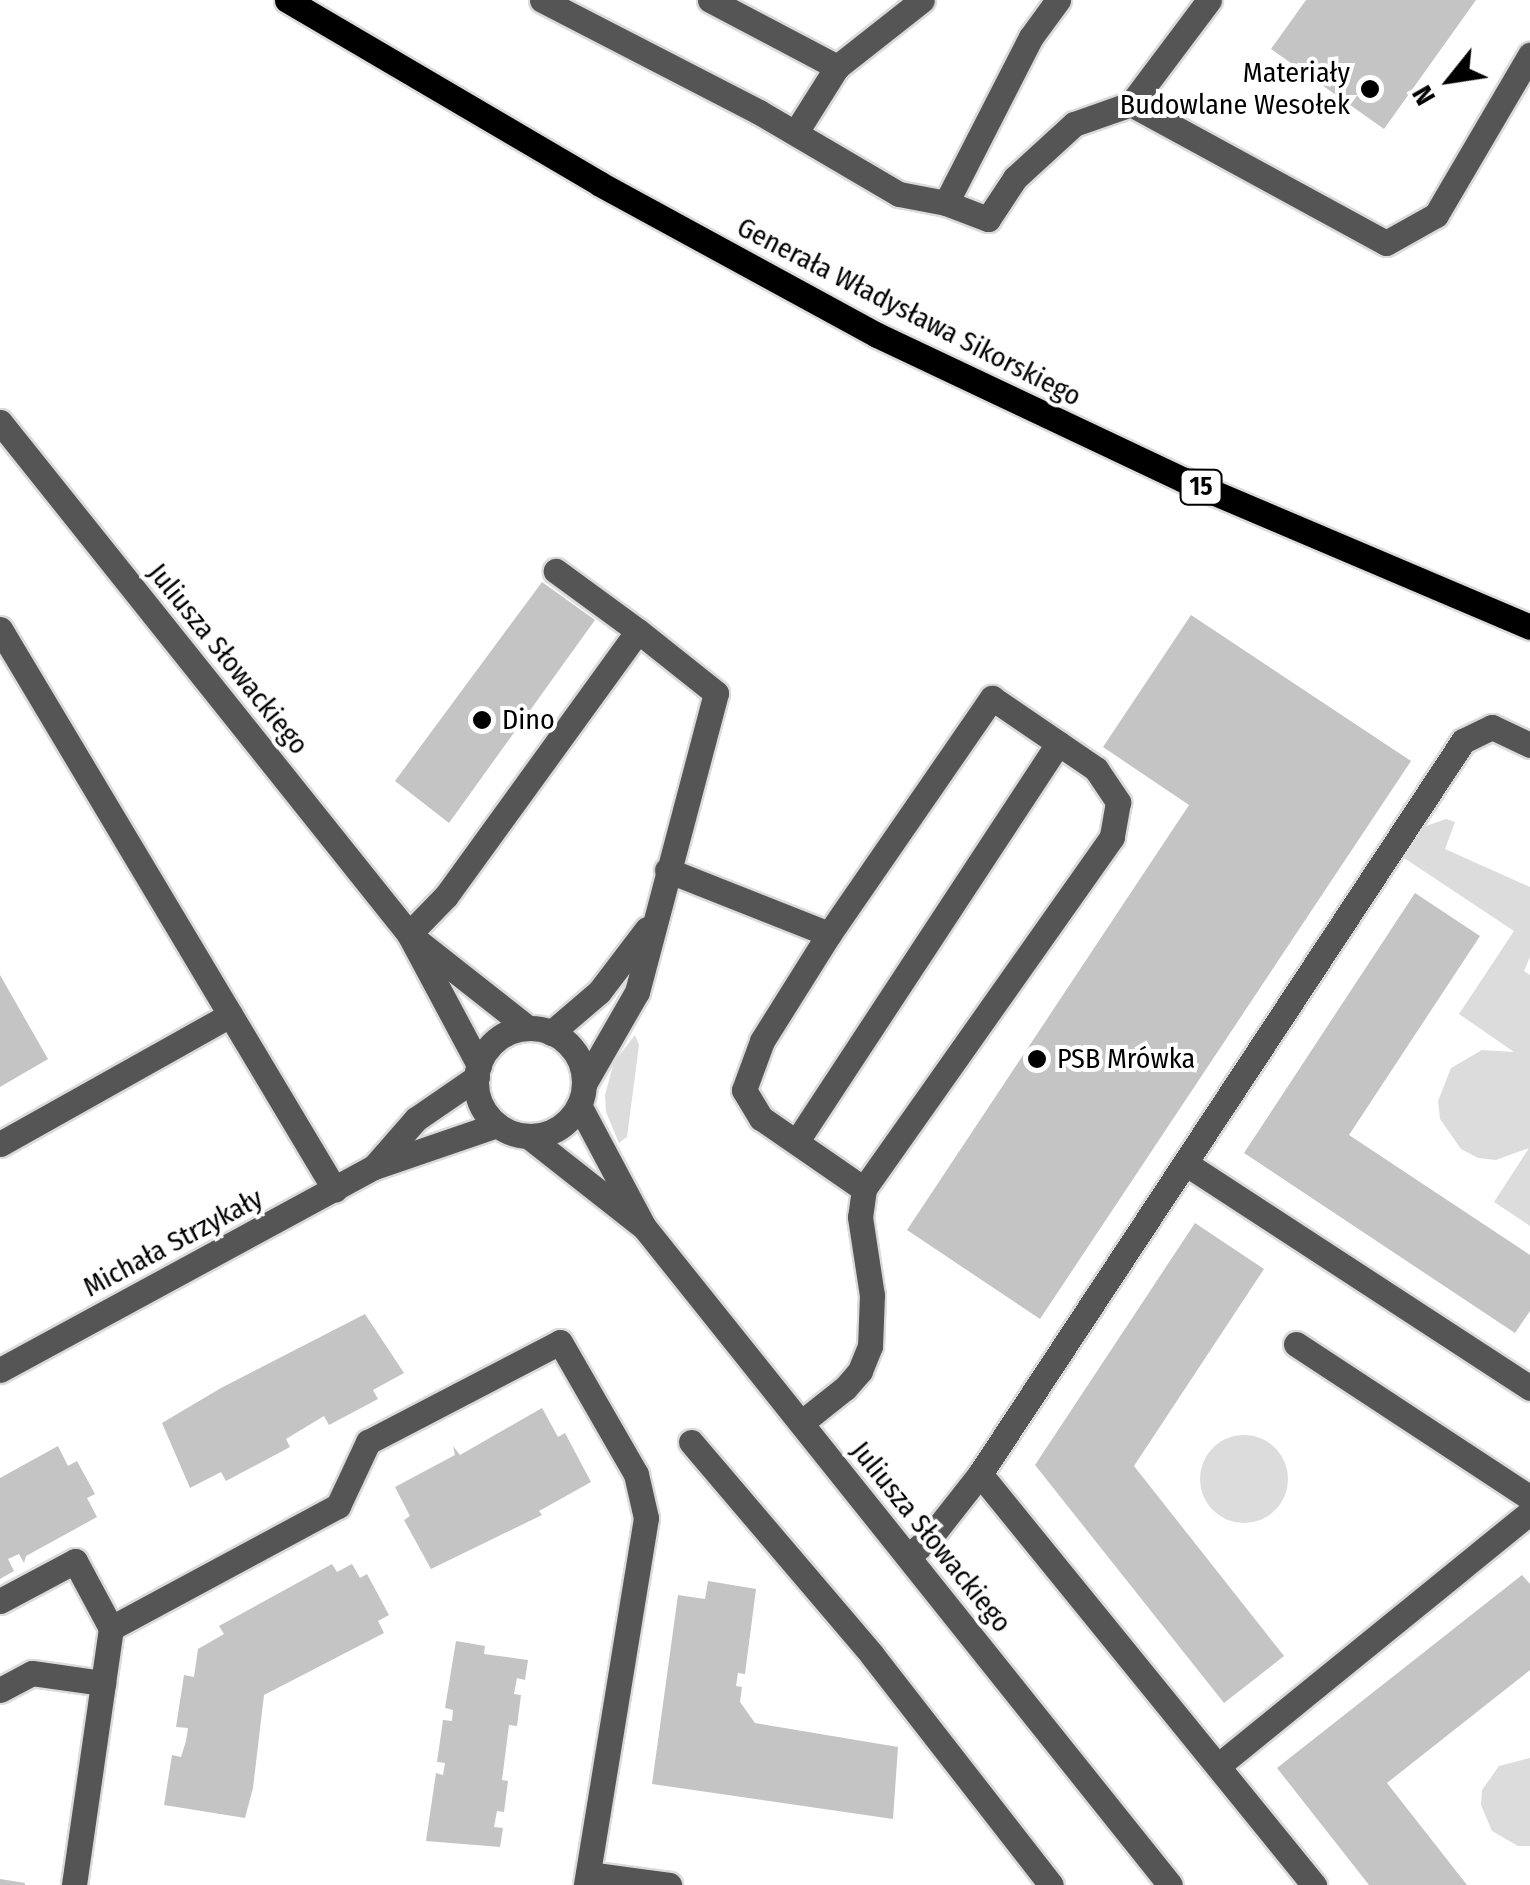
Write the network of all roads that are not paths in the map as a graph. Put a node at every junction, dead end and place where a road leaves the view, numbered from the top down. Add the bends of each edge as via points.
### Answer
1 (288, 0) edge
2 (542, 0) edge
3 (710, 0) edge
4 (922, 0) edge
5 (1058, 0) edge
6 (1210, 0) edge
7 (1530, 55) edge
8 (836, 67) junction
9 (1131, 104) junction
10 (796, 132) junction
11 (946, 203) junction
12 (0, 422) edge
13 (556, 572) dead end
14 (1530, 627) edge
15 (0, 629) edge
16 (638, 631) junction
17 (1058, 742) junction
18 (1530, 744) edge
19 (667, 870) junction
20 (653, 921) junction
21 (408, 934) junction
22 (830, 934) junction
23 (230, 1015) junction
24 (540, 1030) junction
25 (478, 1071) junction
26 (582, 1094) junction
27 (497, 1125) junction
28 (528, 1136) junction
29 (797, 1141) junction
30 (0, 1144) edge
31 (1185, 1163) junction
32 (374, 1167) junction
33 (864, 1189) junction
34 (334, 1190) junction
35 (644, 1228) junction
36 (1296, 1344) dead end
37 (0, 1370) edge
38 (1530, 1388) edge
39 (801, 1423) junction
40 (691, 1442) dead end
41 (980, 1474) junction
42 (1530, 1498) edge
43 (1530, 1512) edge
44 (908, 1556) junction
45 (0, 1601) edge
46 (111, 1628) junction
47 (103, 1683) junction
48 (0, 1690) edge
49 (1219, 1765) junction
50 (587, 1879) edge
51 (74, 1885) edge
52 (670, 1885) edge
53 (1050, 1885) edge
54 (1170, 1885) edge
55 (1314, 1885) edge

1 - 14 main road, Generała Władysława Sikorskiego / 15 via 600,184 877,335 1184,480
2 - 10 street
3 - 8 street
4 - 8 street
5 - 11 street via 1031,38
6 - 9 street
7 - 9 street via 1436,214 1386,242
8 - 10 street
9 - 11 street via 1074,124 1015,178 988,219
10 - 11 street via 899,194
12 - 21 street, Juliusza Słowackiego
13 - 16 street
15 - 23 street
16 - 19 street via 716,693
16 - 21 street via 446,896
17 - 22 street via 992,698
17 - 29 street
17 - 33 street via 1096,768 1118,802 1112,838
18 - 31 street via 1492,727 1463,741
19 - 20 street
19 - 22 street
20 - 24 street via 599,992
20 - 26 street via 638,992
21 - 24 street, Juliusza Słowackiego
21 - 25 street, Juliusza Słowackiego
22 - 29 street via 744,1080 752,1108
23 - 30 street
23 - 34 street
24 - 25 street via 494,1043
24 - 26 street via 575,1053
25 - 27 street via 485,1111
25 - 32 street, Michała Strzykały via 416,1119
26 - 28 street via 559,1128
26 - 35 street, Juliusza Słowackiego
27 - 28 street
27 - 32 street, Michała Strzykały
28 - 35 street, Juliusza Słowackiego
29 - 33 street
31 - 38 street
31 - 41 street
32 - 34 street, Michała Strzykały
33 - 39 street via 860,1217 872,1294 870,1346 845,1388
34 - 37 street, Michała Strzykały
35 - 39 street, Juliusza Słowackiego
36 - 42 street
39 - 44 street, Juliusza Słowackiego
40 - 53 street via 872,1654
41 - 44 street
41 - 49 street
43 - 49 street
44 - 54 street, Juliusza Słowackiego
45 - 46 street via 75,1561
46 - 47 street
46 - 50 street via 338,1506 368,1442 560,1342 636,1474 646,1518
47 - 48 street via 32,1673
47 - 51 street
49 - 55 street
50 - 52 street

